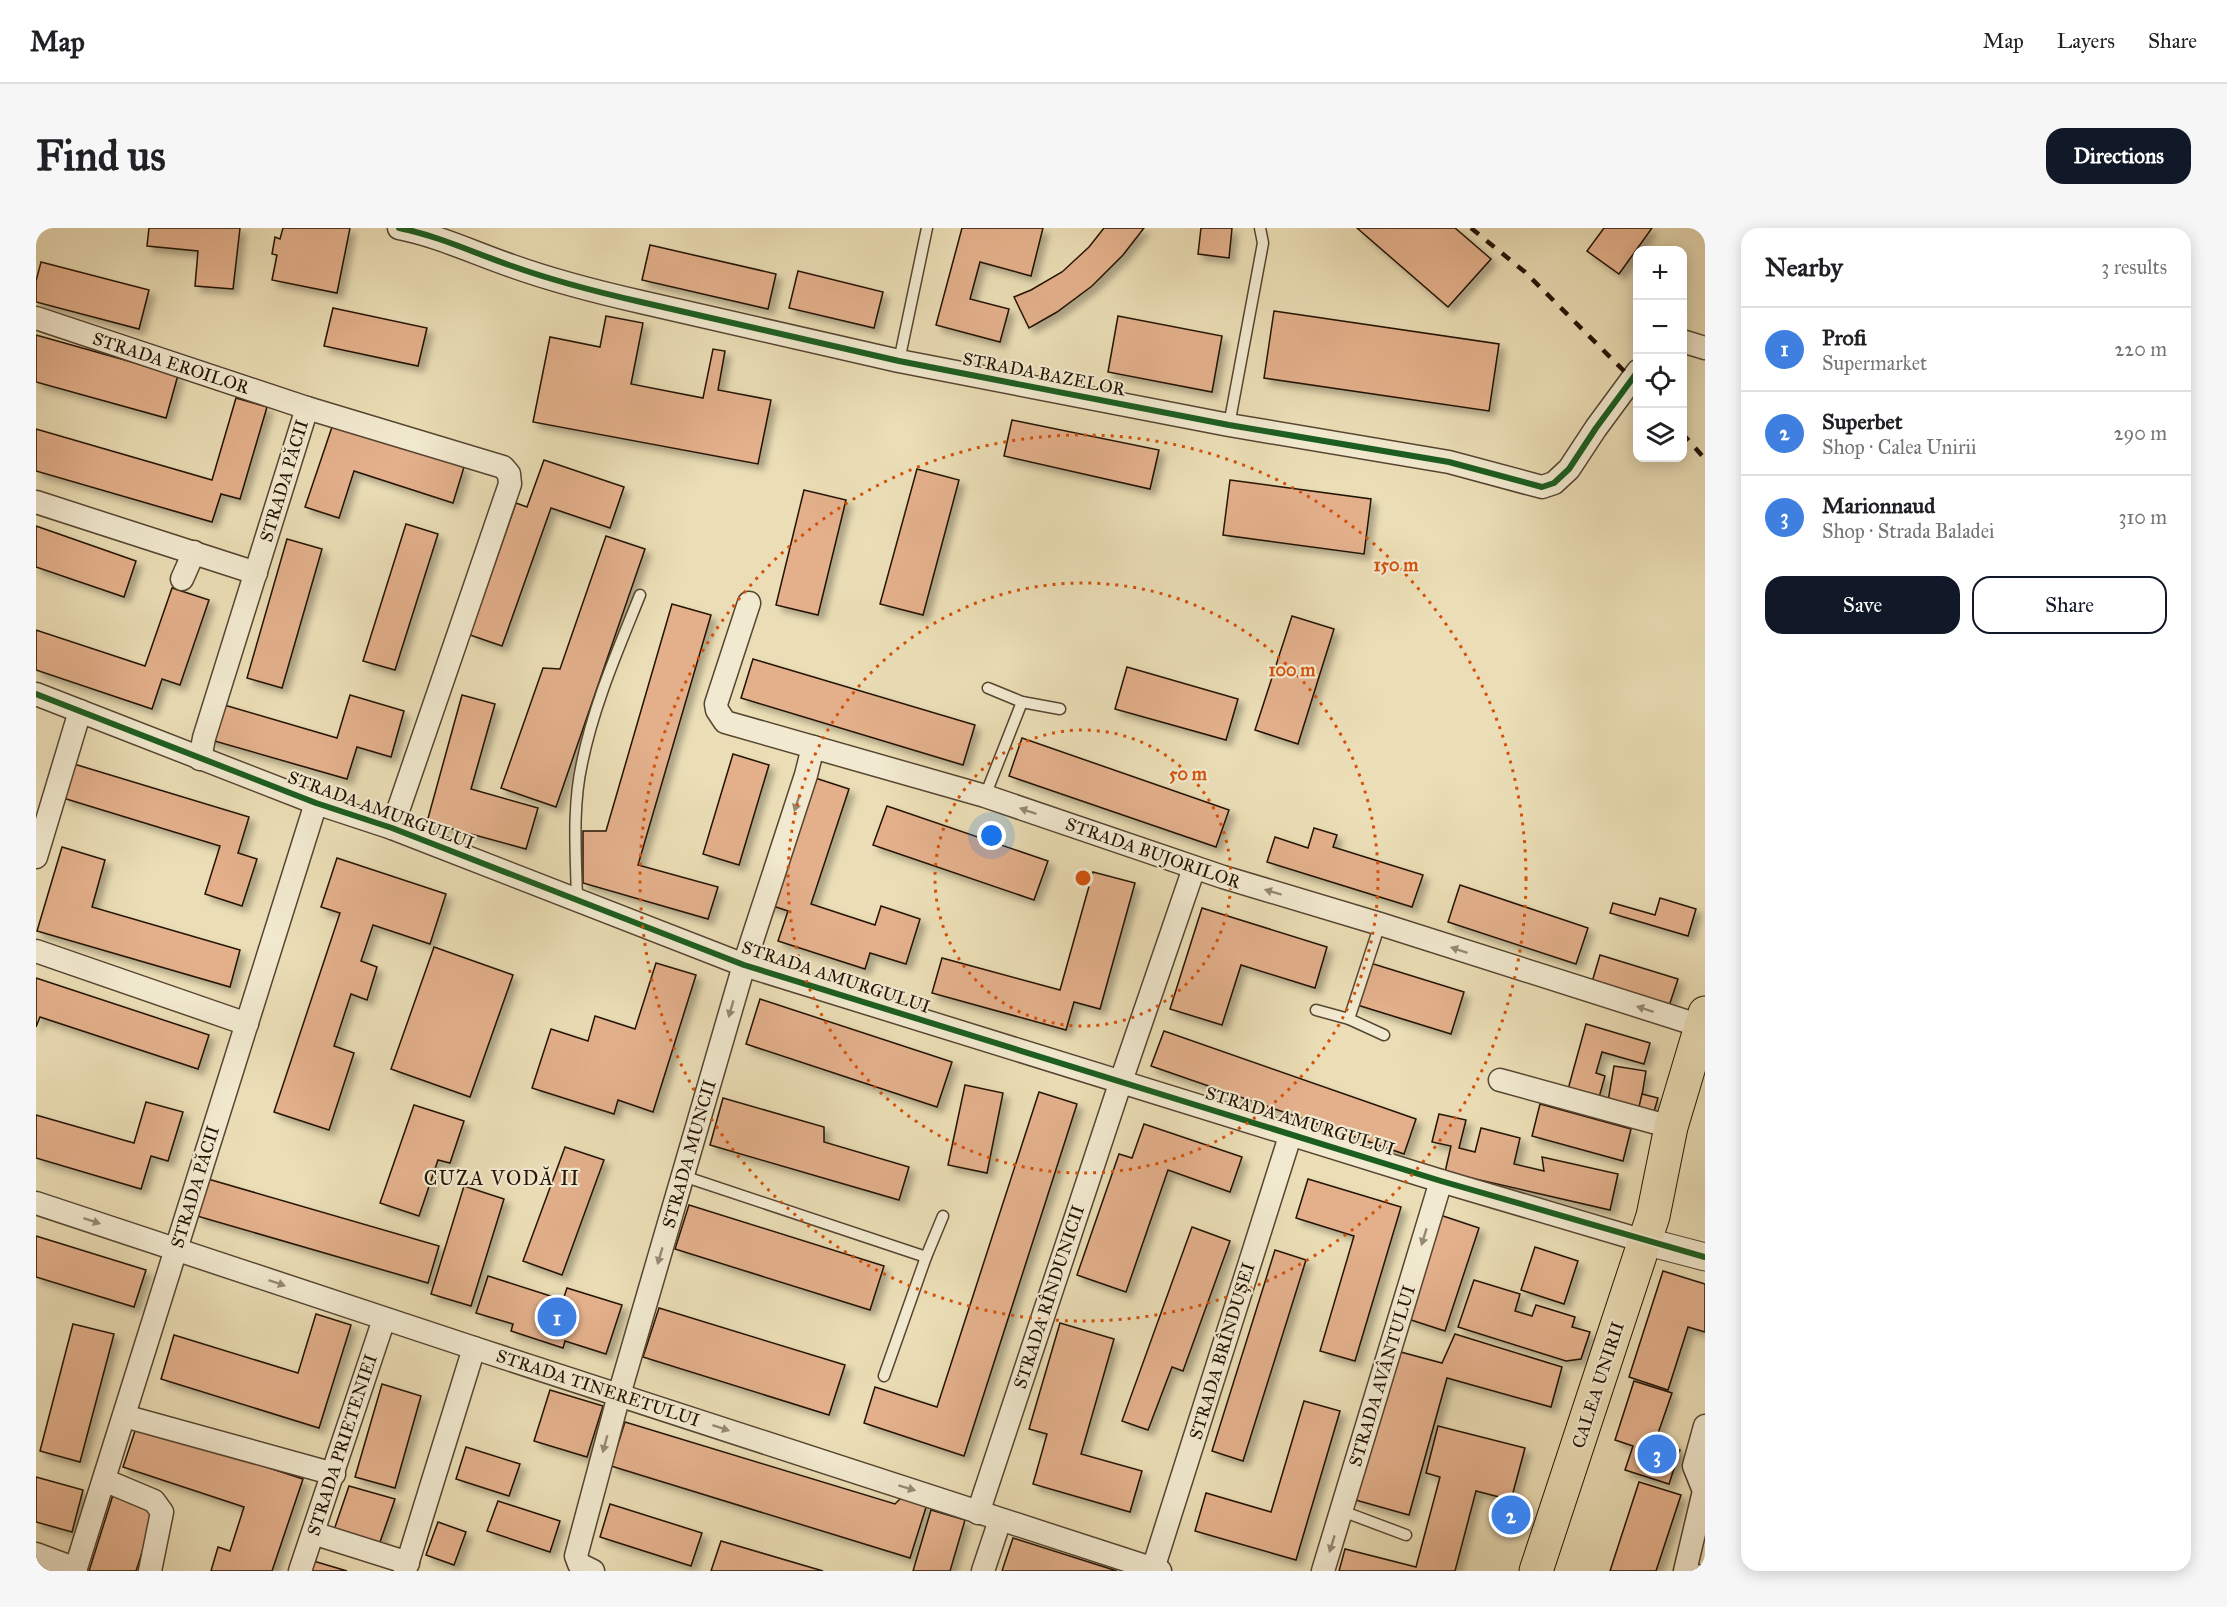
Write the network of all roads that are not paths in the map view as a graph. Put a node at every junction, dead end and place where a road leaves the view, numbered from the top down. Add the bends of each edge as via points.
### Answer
1 (399, 228) edge
2 (927, 228) edge
3 (1260, 228) edge
4 (36, 318) edge
5 (1687, 342) edge
6 (1705, 348) edge
7 (899, 361) junction
8 (1633, 378) edge
9 (307, 408) junction
10 (1229, 425) junction
11 (509, 474) joint
12 (36, 502) edge
13 (194, 552) junction
14 (256, 573) junction
15 (182, 579) dead end
16 (640, 595) dead end
17 (749, 603) dead end
18 (988, 688) dead end
19 (36, 694) edge
20 (1022, 702) junction
21 (1060, 709) dead end
22 (80, 711) junction
23 (813, 747) junction
24 (200, 759) junction
25 (985, 796) junction
26 (316, 803) junction
27 (392, 828) junction
28 (36, 857) edge
29 (1194, 868) junction
30 (577, 900) junction
31 (1380, 924) junction
32 (36, 951) edge
33 (744, 965) junction
34 (1316, 1010) dead end
35 (1349, 1019) junction
36 (1703, 1020) edge
37 (247, 1024) junction
38 (1384, 1035) dead end
39 (1500, 1080) dead end
40 (1121, 1082) junction
41 (1705, 1086) edge
42 (1671, 1127) junction
43 (1291, 1133) junction
44 (683, 1176) junction
45 (1441, 1181) junction
46 (1658, 1199) junction
47 (36, 1203) edge
48 (943, 1216) dead end
49 (1644, 1240) junction
50 (176, 1249) junction
51 (926, 1257) junction
52 (1705, 1257) edge
53 (384, 1319) junction
54 (474, 1348) junction
55 (884, 1376) dead end
56 (618, 1395) junction
57 (124, 1416) junction
58 (1705, 1426) edge
59 (334, 1474) junction
60 (104, 1480) junction
61 (1705, 1491) edge
62 (1342, 1511) junction
63 (978, 1513) junction
64 (1000, 1520) junction
65 (314, 1533) junction
66 (1406, 1535) dead end
67 (36, 1554) edge
68 (406, 1567) edge
69 (586, 1568) edge
70 (76, 1570) edge
71 (1157, 1570) edge
72 (1690, 1570) edge
73 (150, 1571) edge
74 (300, 1571) edge
75 (983, 1571) edge
76 (1323, 1571) edge
77 (1536, 1571) edge

1 - 7 street, STRADA BAZELOR via 598,292
2 - 7 lane
3 - 10 lane via 1263,243
4 - 9 street, STRADA EROILOR
5 - 6 street
7 - 10 street, STRADA BAZELOR
8 - 10 street, STRADA BAZELOR via 1569,469 1554,483 1542,487 1449,462
9 - 11 street, STRADA PĂCII via 503,467
9 - 14 street, STRADA PĂCII
11 - 27 street, STRADA AMURGULUI via 510,484
12 - 13 street
13 - 14 street
13 - 15 street
14 - 24 street, STRADA PĂCII
16 - 30 lane via 600,696 582,764 575,821
17 - 23 street, STRADA BUJORILOR via 717,710 735,726
18 - 20 lane
19 - 22 street, STRADA AMURGULUI
20 - 21 lane
20 - 25 lane
22 - 24 street, STRADA AMURGULUI
22 - 28 street
23 - 25 street, STRADA BUJORILOR
23 -> 33 street, STRADA MUNCII
24 - 26 street, STRADA AMURGULUI
29 -> 25 street, STRADA BUJORILOR
26 - 27 street, STRADA AMURGULUI
26 - 37 street, STRADA PĂCII
27 - 30 street, STRADA AMURGULUI
31 -> 29 street, STRADA BUJORILOR
29 - 40 street
30 - 33 street, STRADA AMURGULUI
31 - 35 lane
36 -> 31 street, STRADA BUJORILOR
32 - 37 street
33 - 40 street, STRADA AMURGULUI
33 -> 44 street, STRADA MUNCII
34 - 35 lane
35 - 38 lane
36 - 42 main road, CALEA UNIRII
37 - 50 street, STRADA PĂCII
39 - 42 street
40 - 43 street, STRADA AMURGULUI
40 - 63 street, STRADA RÎNDUNICII
41 - 46 main road, CALEA UNIRII via 1686,1144
42 - 46 main road, CALEA UNIRII
43 - 45 street, STRADA AMURGULUI
43 - 71 street, STRADA BRÎNDUȘEI
44 - 51 lane
44 -> 56 street, STRADA MUNCII
45 - 49 street, STRADA AMURGULUI
45 -> 62 street, STRADA AVÂNTULUI
46 - 49 main road, CALEA UNIRII
47 -> 50 street, STRADA TINERETULUI
48 - 51 lane
49 - 52 street
49 - 77 main road, CALEA UNIRII
50 -> 53 street, STRADA TINERETULUI
50 - 57 street, STRADA PĂCII
51 - 55 lane
53 - 54 street, STRADA TINERETULUI
53 - 59 street, STRADA PRIETENIEI
54 - 56 street, STRADA TINERETULUI
54 - 68 street
56 -> 63 street, STRADA TINERETULUI
56 -> 69 street, STRADA MUNCII via 576,1556
57 - 59 street
57 - 60 street, STRADA PĂCII
58 - 61 street via 1694,1466
59 - 65 street, STRADA PRIETENIEI
60 - 70 street, STRADA PĂCII
60 - 73 street via 154,1501 162,1512
61 - 72 street
62 - 66 lane
62 -> 76 street, STRADA AVÂNTULUI
63 - 64 street, STRADA TINERETULUI
64 - 71 street, STRADA TINERETULUI
64 - 75 street
65 - 68 street
65 - 74 street, STRADA PRIETENIEI
67 - 70 street

